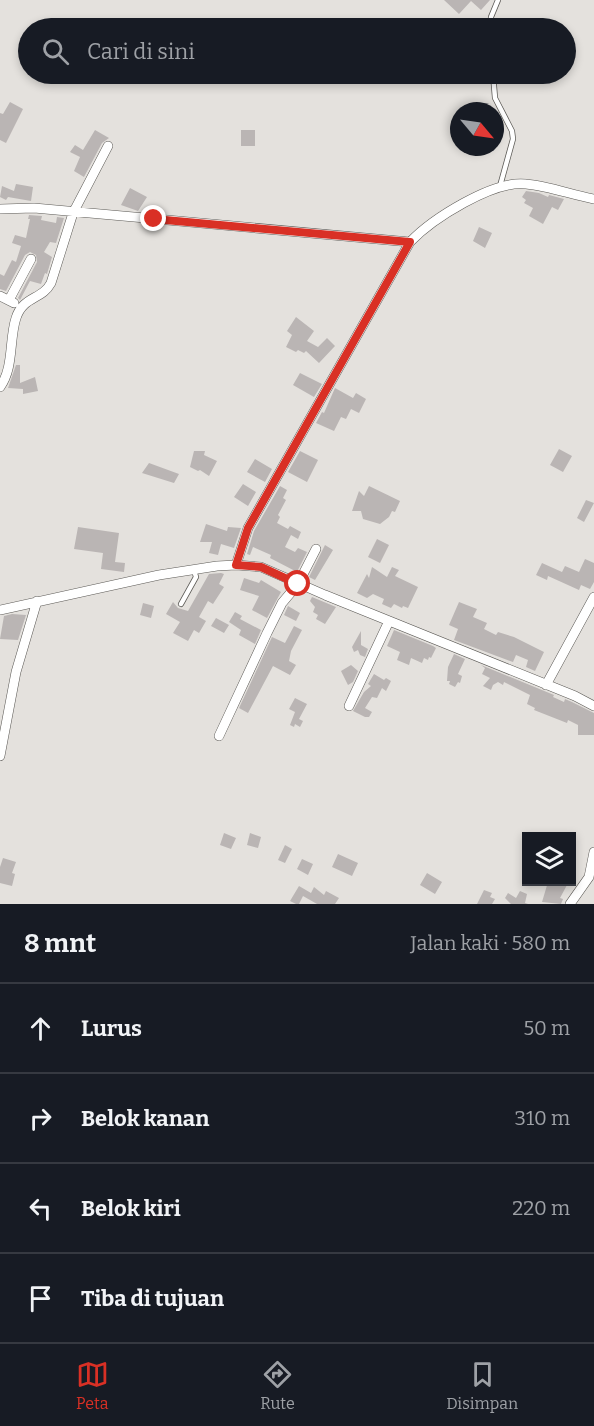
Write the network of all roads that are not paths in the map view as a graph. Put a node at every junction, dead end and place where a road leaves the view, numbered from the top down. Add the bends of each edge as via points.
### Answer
1 (498, 0) edge
2 (491, 18) edge
3 (494, 84) edge
4 (108, 147) dead end
5 (500, 186) junction
6 (594, 199) edge
7 (0, 209) edge
8 (73, 213) junction
9 (410, 242) junction
10 (30, 259) dead end
11 (4, 298) edge
12 (21, 307) junction
13 (0, 387) edge
14 (316, 549) dead end
15 (236, 565) junction
16 (194, 570) junction
17 (298, 584) junction
18 (594, 597) edge
19 (37, 601) junction
20 (181, 604) dead end
21 (0, 610) edge
22 (389, 621) junction
23 (546, 685) junction
24 (350, 706) dead end
25 (594, 706) edge
26 (219, 736) dead end
27 (0, 756) edge
28 (594, 852) edge
29 (570, 904) edge

1 - 2 lane
3 - 5 lane via 495,98 513,139
4 - 8 street
5 - 6 street via 525,183
5 - 9 street via 469,201
7 - 8 street
8 - 9 street
8 - 12 street via 51,283
9 - 15 street via 248,528
10 - 11 street
11 - 12 street
12 - 13 street via 6,376
14 - 17 street
15 - 16 street
15 - 17 street via 261,567
16 - 19 street
16 - 20 lane via 194,581
17 - 22 street
17 - 26 street via 282,603
18 - 23 street
19 - 21 street
19 - 27 street via 16,672
22 - 23 street
22 - 24 street
23 - 25 street
28 - 29 street via 589,877

